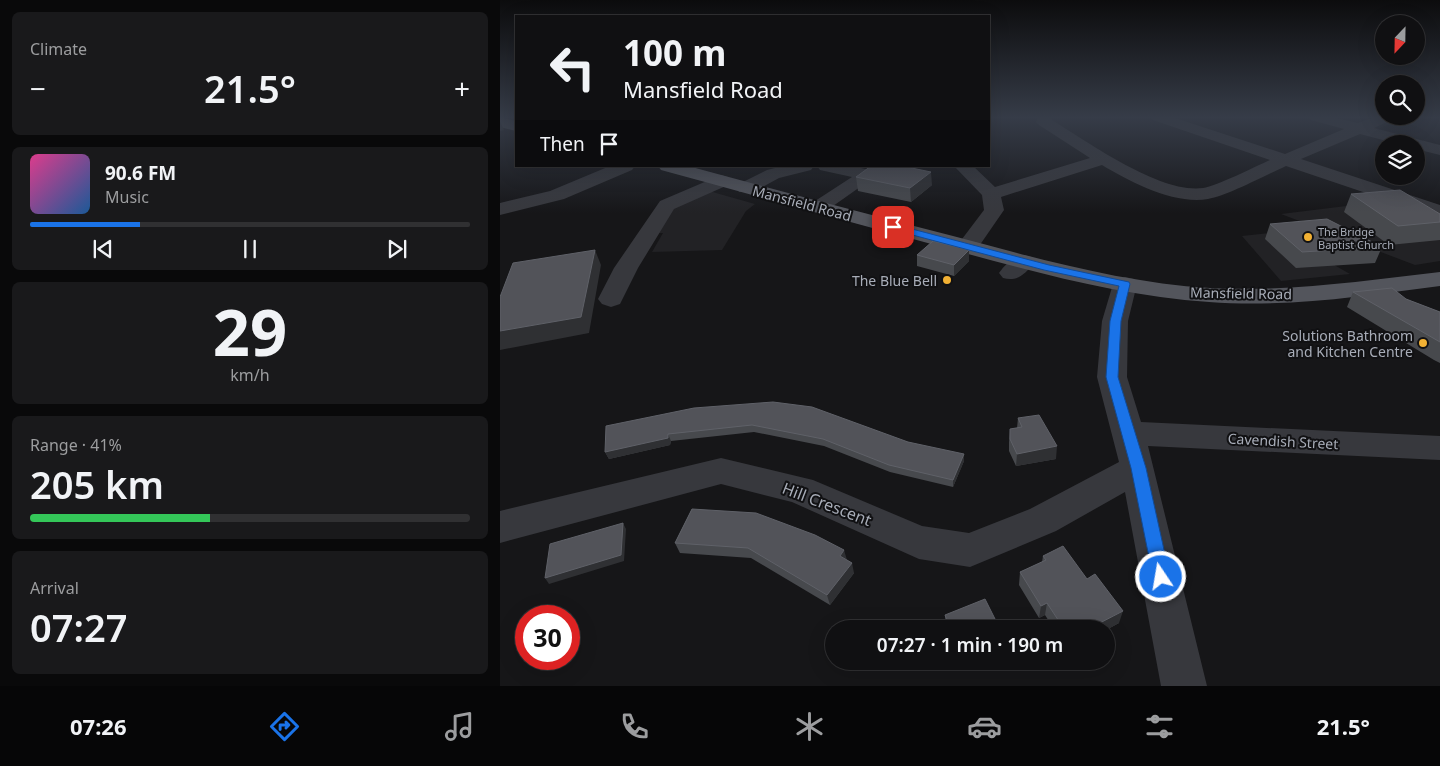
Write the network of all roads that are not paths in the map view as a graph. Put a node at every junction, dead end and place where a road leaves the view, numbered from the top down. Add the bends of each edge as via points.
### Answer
1 (1089, 149) edge
2 (1252, 149) edge
3 (1314, 149) edge
4 (1106, 159) junction
5 (1287, 161) junction
6 (624, 167) edge
7 (671, 167) edge
8 (801, 167) edge
9 (831, 167) edge
10 (965, 167) edge
11 (721, 181) junction
12 (746, 188) junction
13 (991, 194) junction
14 (819, 207) junction
15 (500, 209) edge
16 (1440, 212) edge
17 (967, 247) junction
18 (1440, 278) edge
19 (1125, 284) junction
20 (611, 299) dead end
21 (1127, 433) junction
22 (1440, 448) edge
23 (1138, 468) junction
24 (500, 527) edge
25 (1184, 686) edge

1 - 4 street
2 - 5 street
3 - 5 street
4 - 5 street via 1166,189 1192,195 1206,194
4 - 13 street
5 - 16 street
6 - 15 street via 557,195
7 - 11 main road, Mansfield Road
8 - 12 street via 773,174
9 - 14 street via 868,175
10 - 13 street
11 - 12 main road, Mansfield Road
11 - 20 street via 667,205 626,268
12 - 14 main road, Mansfield Road
13 - 17 street via 994,210
14 - 17 main road, Mansfield Road
17 - 19 main road, Mansfield Road via 1017,268
18 - 19 main road, Mansfield Road via 1326,293 1268,295 1209,295
19 - 21 street via 1116,321 1112,377
21 - 22 street, Cavendish Street
21 - 23 street
23 - 24 street, Hill Crescent via 1043,520 970,550 919,542 800,490 721,471
23 - 25 street

